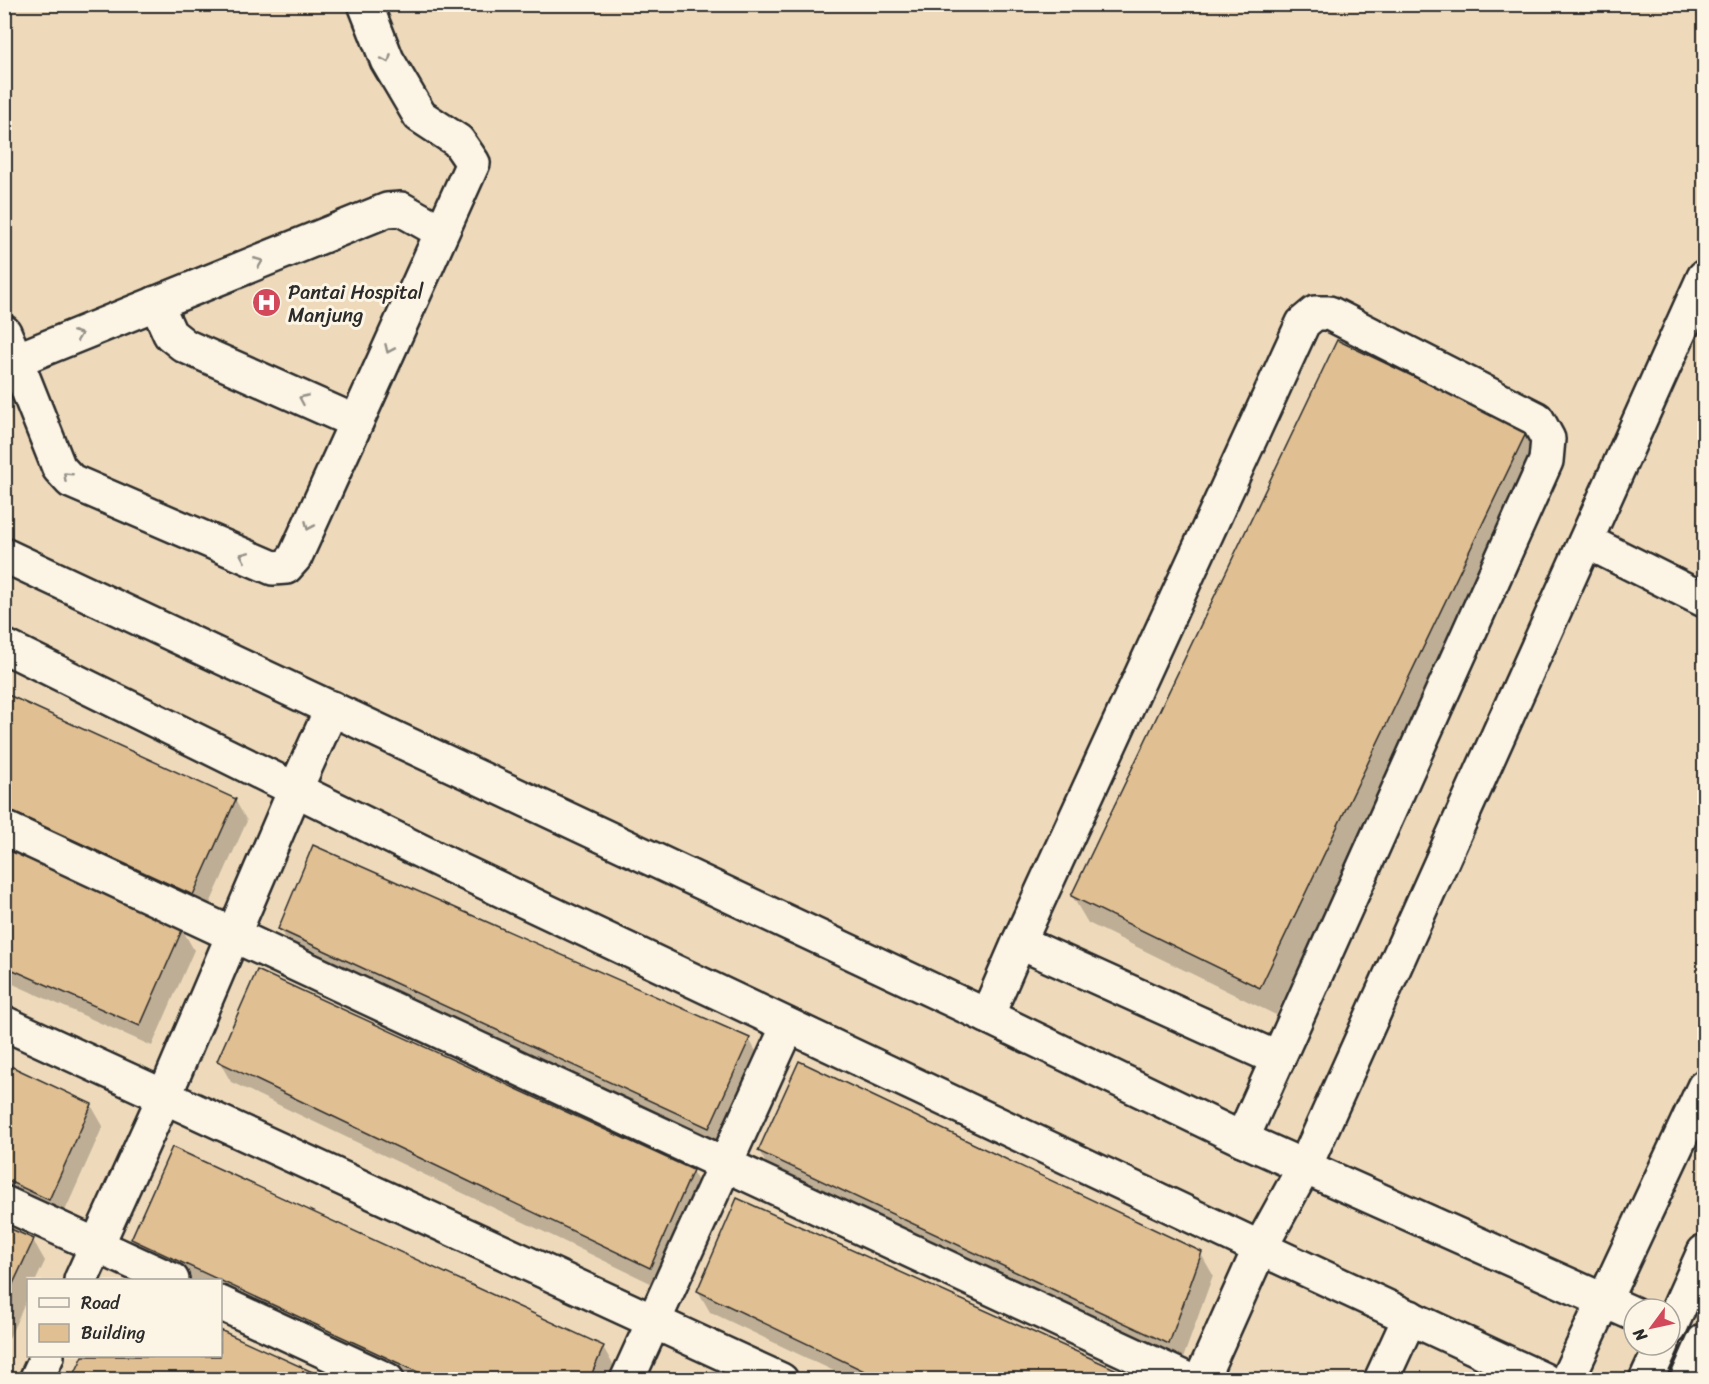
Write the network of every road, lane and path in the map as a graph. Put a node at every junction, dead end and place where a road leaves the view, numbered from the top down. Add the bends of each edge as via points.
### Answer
1 (365, 4) edge
2 (442, 232) junction
3 (1704, 277) edge
4 (156, 303) junction
5 (8, 352) edge
6 (356, 422) junction
7 (1586, 542) junction
8 (4, 555) edge
9 (1704, 600) edge
10 (4, 646) edge
11 (332, 708) junction
12 (295, 789) junction
13 (4, 828) edge
14 (234, 934) junction
15 (1019, 942) junction
16 (987, 1016) junction
17 (4, 1023) edge
18 (788, 1026) junction
19 (1278, 1059) junction
20 (1704, 1087) edge
21 (164, 1097) junction
22 (1242, 1139) junction
23 (726, 1163) junction
24 (1305, 1166) junction
25 (4, 1203) edge
26 (97, 1246) junction
27 (1260, 1248) junction
28 (1704, 1252) edge
29 (82, 1279) edge
30 (168, 1279) edge
31 (1604, 1300) junction
32 (1682, 1302) edge
33 (222, 1304) edge
34 (1622, 1308) edge
35 (1410, 1317) junction
36 (655, 1322) junction
37 (1682, 1334) edge
38 (1704, 1343) edge
39 (47, 1357) edge
40 (1657, 1357) edge
41 (36, 1380) edge
42 (387, 1380) edge
43 (627, 1380) edge
44 (780, 1380) edge
45 (1188, 1380) edge
46 (1201, 1380) edge
47 (1382, 1380) edge
48 (1544, 1380) edge
49 (1567, 1380) edge
50 (1646, 1380) edge
51 (1687, 1380) edge

1 -> 2 street via 387,60 420,116 458,141 473,163
4 -> 2 street via 387,210 401,209
2 -> 6 street
3 - 7 street
5 -> 4 street
6 -> 4 street via 185,346 170,334
6 -> 5 street via 295,557 286,567 273,568 71,481 59,468
7 - 9 street
7 - 24 street
8 - 11 street
10 - 12 street
11 - 12 street
11 - 16 street
12 - 14 street
12 - 18 street
13 - 14 street
14 - 21 street
14 - 23 street
15 - 16 street
15 - 19 street
15 - 19 street via 1303,323 1315,313 1329,313 1537,419 1548,439 1546,461
16 - 22 street
17 - 21 street
18 - 23 street
18 - 27 street
19 - 22 street
20 - 31 street
21 - 26 street
21 - 36 street
22 - 24 street
23 - 36 street
23 - 45 street
24 - 27 street
24 - 31 street
25 - 26 street
26 - 29 street
26 - 30 street
27 - 35 street
27 - 46 street
28 - 32 street
31 - 34 street
31 - 49 street
33 - 42 street
35 - 47 street
35 - 48 street
36 - 43 street
36 - 44 street
37 - 38 street
38 - 51 street
39 - 41 street
40 - 50 street

